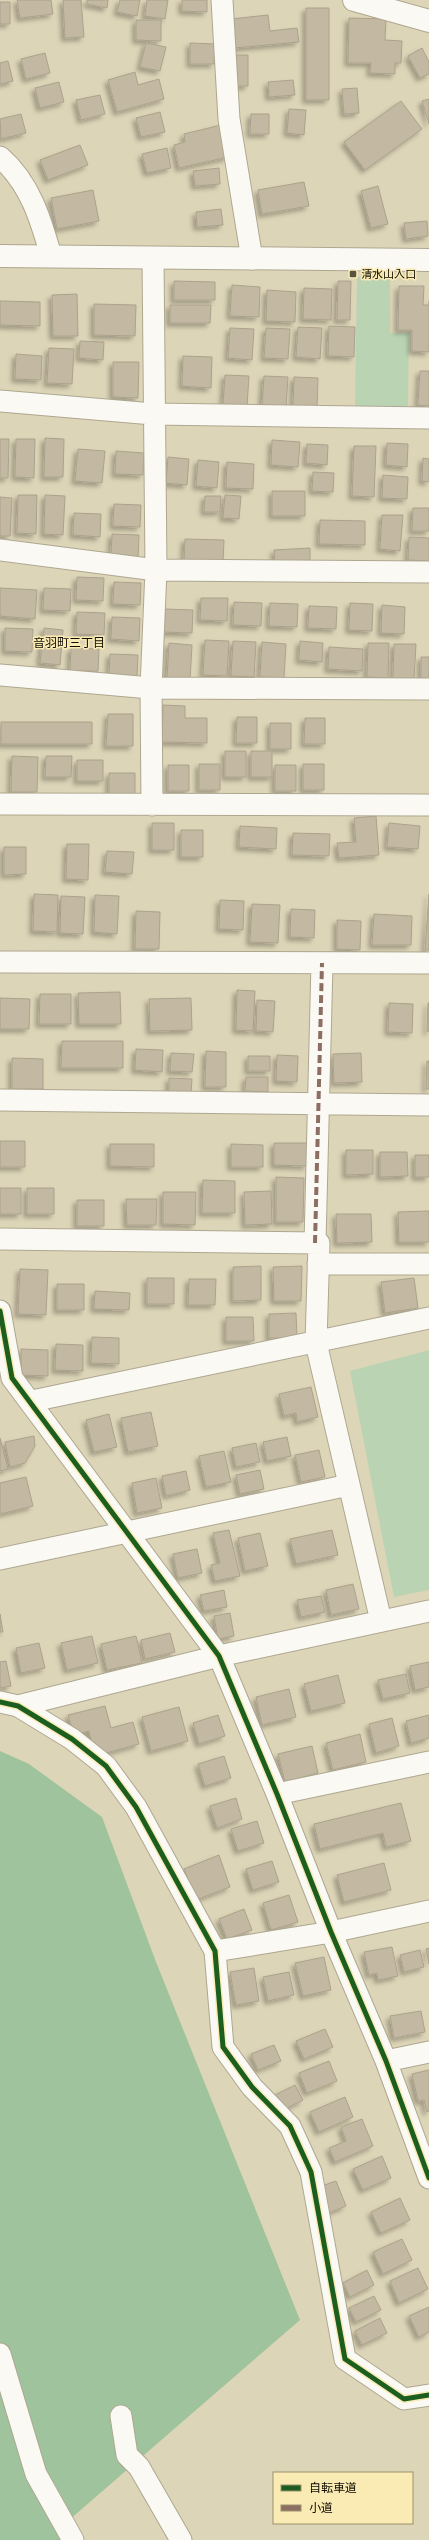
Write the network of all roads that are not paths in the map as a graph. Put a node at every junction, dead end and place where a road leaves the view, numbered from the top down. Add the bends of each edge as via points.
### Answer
1 (222, 0) edge
2 (354, 0) edge
3 (429, 22) edge
4 (0, 157) edge
5 (0, 256) edge
6 (51, 256) junction
7 (153, 258) junction
8 (252, 259) junction
9 (429, 260) edge
10 (0, 401) edge
11 (153, 414) junction
12 (429, 418) edge
13 (0, 550) edge
14 (156, 570) junction
15 (429, 572) edge
16 (0, 675) edge
17 (151, 688) junction
18 (429, 689) edge
19 (0, 804) edge
20 (152, 805) junction
21 (429, 805) edge
22 (0, 962) edge
23 (322, 963) junction
24 (429, 963) edge
25 (0, 1100) edge
26 (320, 1104) junction
27 (429, 1105) edge
28 (0, 1239) edge
29 (315, 1243) junction
30 (318, 1264) junction
31 (429, 1264) edge
32 (0, 1311) edge
33 (429, 1318) edge
34 (316, 1343) junction
35 (6, 1378) edge
36 (32, 1401) junction
37 (349, 1485) junction
38 (128, 1531) junction
39 (0, 1559) edge
40 (429, 1611) edge
41 (381, 1621) junction
42 (219, 1656) junction
43 (9, 1704) edge
44 (429, 1762) edge
45 (277, 1794) junction
46 (429, 1911) edge
47 (331, 1932) junction
48 (215, 1951) junction
49 (429, 2052) edge
50 (386, 2061) junction
51 (429, 2178) edge
52 (0, 2354) edge
53 (429, 2395) edge
54 (121, 2416) dead end
55 (73, 2540) edge
56 (181, 2540) edge

1 - 8 street via 229,119
2 - 3 street
4 - 6 street via 22,182 40,216
5 - 6 street
6 - 7 street
7 - 8 street
7 - 11 street
8 - 9 street
10 - 11 street
11 - 12 street
11 - 14 street
13 - 14 street
14 - 15 street
14 - 17 street
16 - 17 street
17 - 18 street
17 - 20 street
19 - 20 street
20 - 21 street
22 - 23 street
23 - 24 street
23 - 26 street
25 - 26 street
26 - 27 street
26 - 29 street
28 - 29 street
29 - 30 street via 319,1243
30 - 31 street
30 - 34 street
32 - 35 street
33 - 34 street
34 - 36 street
34 - 37 street
35 - 36 street
36 - 38 street
37 - 38 street
37 - 41 street
38 - 39 street
38 - 42 street
40 - 41 street
41 - 42 street
42 - 43 street
42 - 45 street
43 - 48 street via 72,1739 106,1766 136,1808
44 - 45 street
45 - 47 street
46 - 47 street
47 - 48 street
47 - 50 street
48 - 53 street via 223,2047 252,2087 290,2126 311,2172 344,2360 404,2399
49 - 50 street
50 - 51 street
52 - 55 street via 36,2474
54 - 56 street via 127,2455 140,2467

